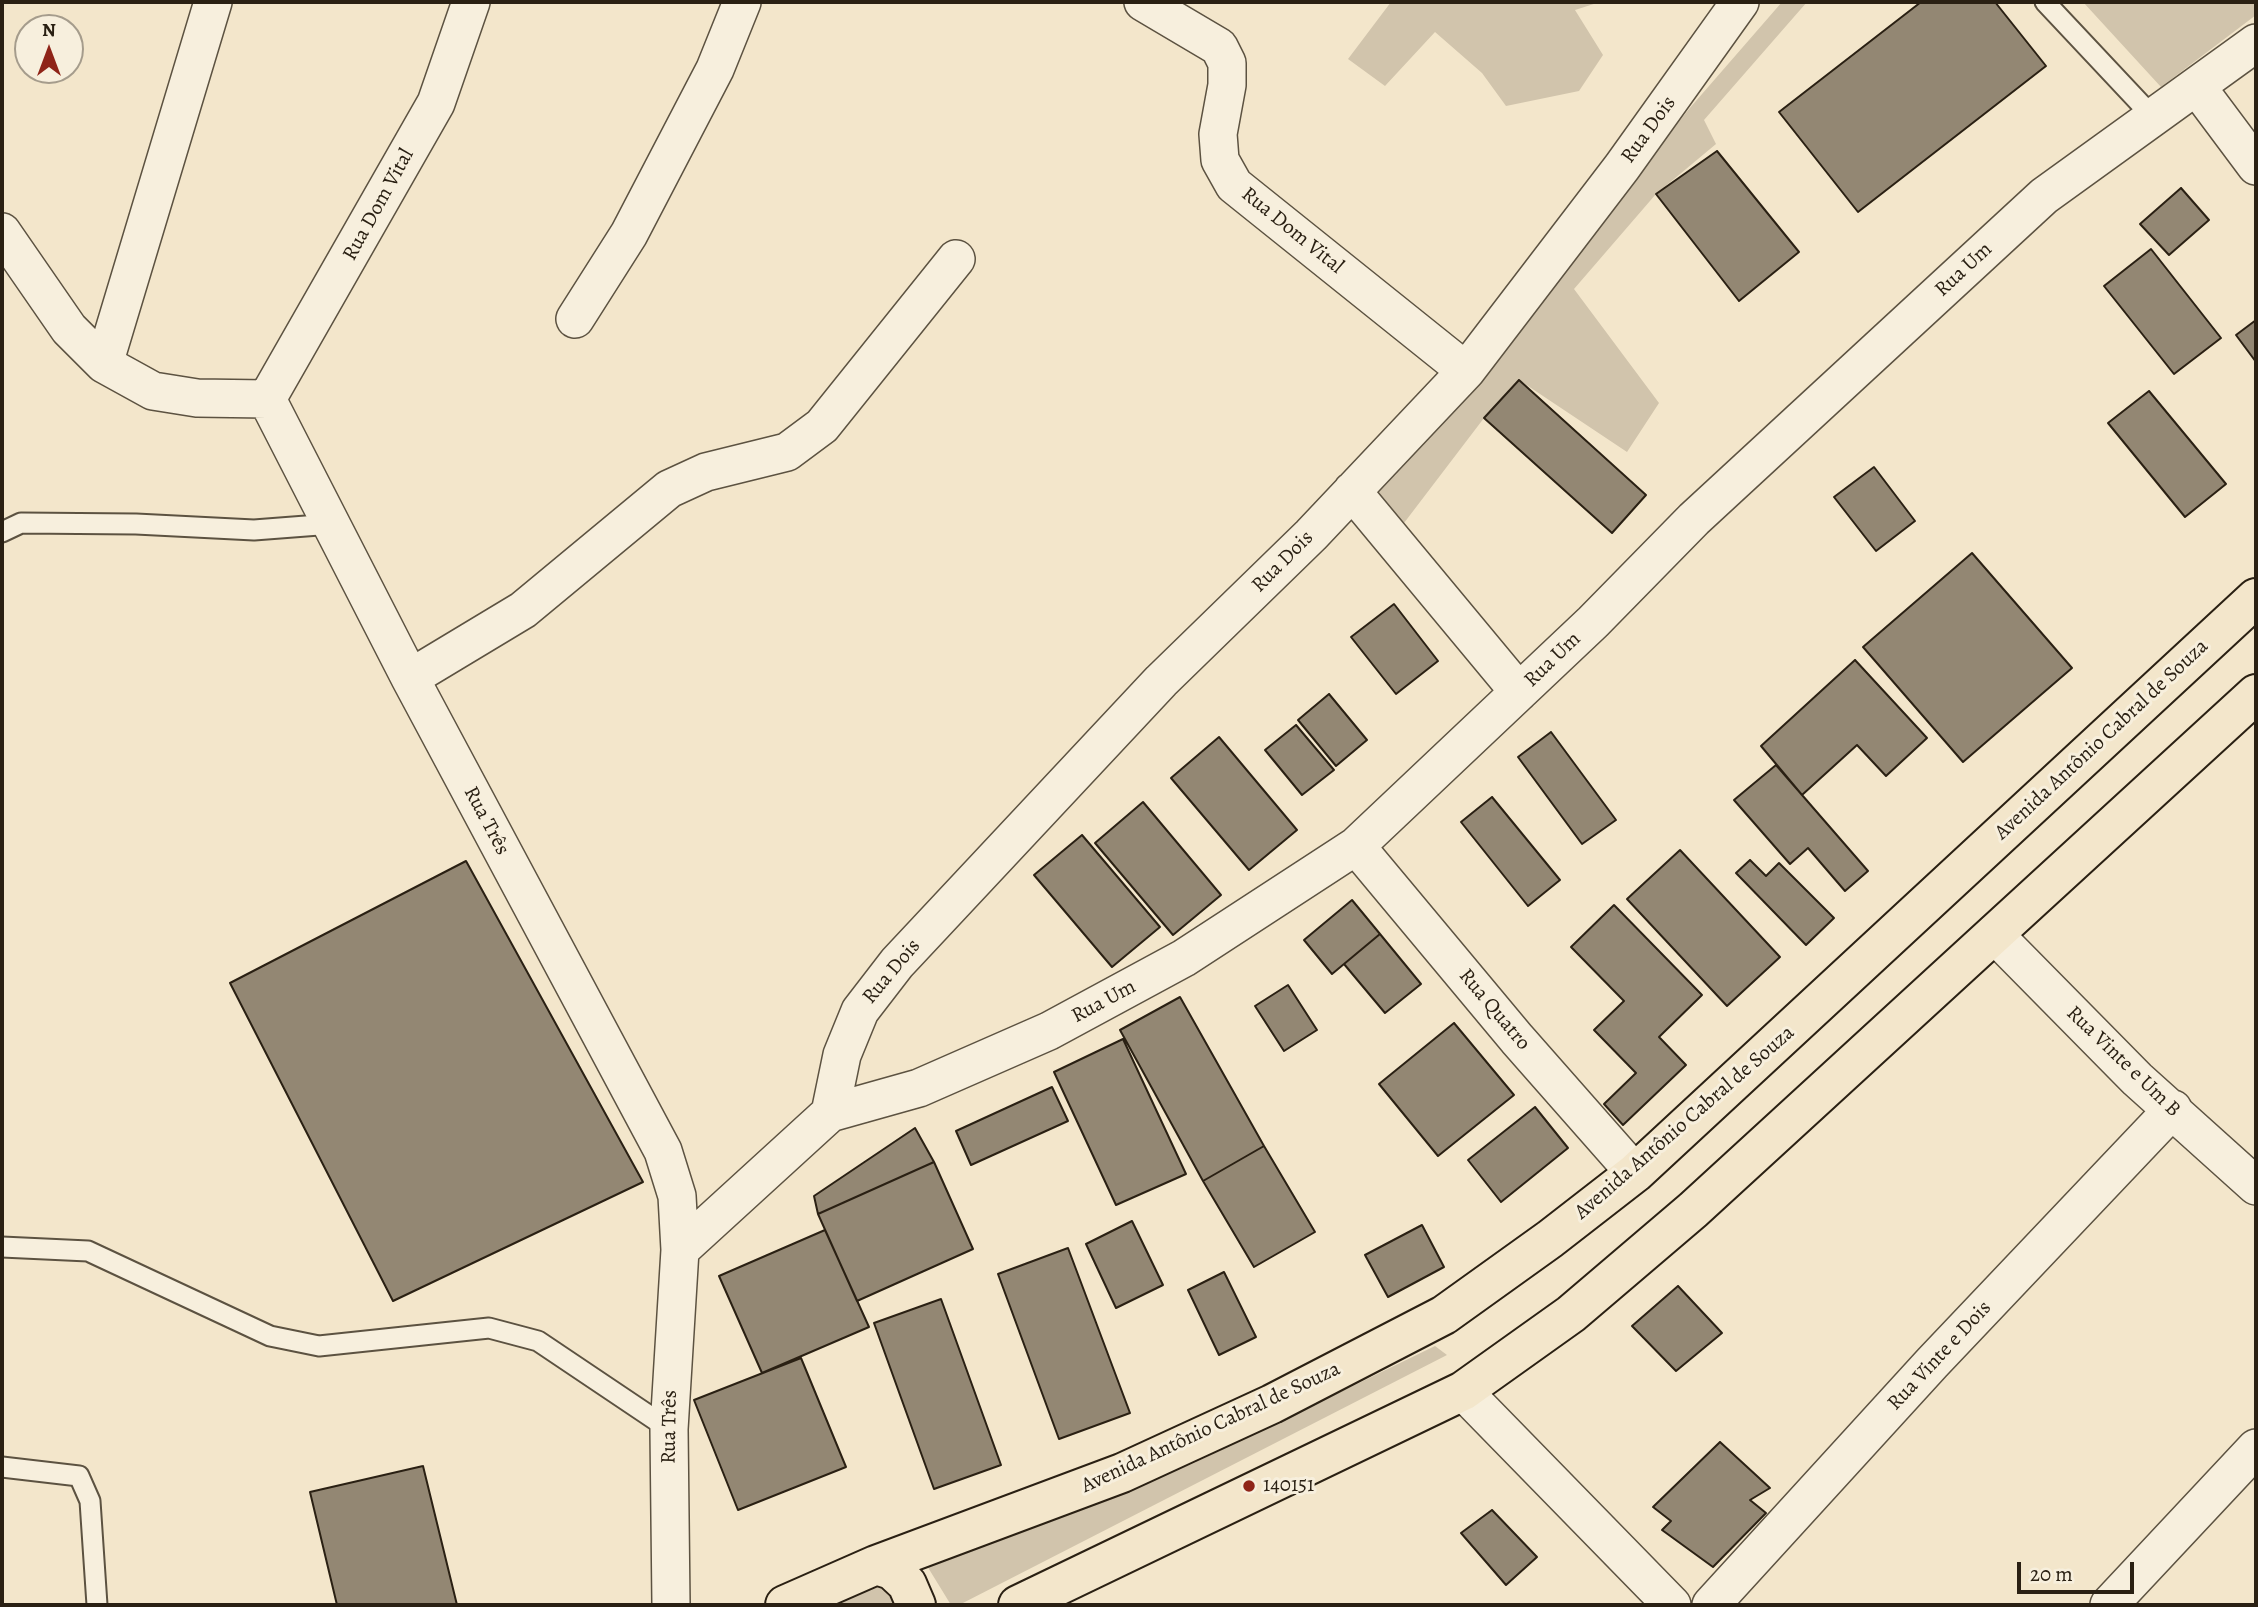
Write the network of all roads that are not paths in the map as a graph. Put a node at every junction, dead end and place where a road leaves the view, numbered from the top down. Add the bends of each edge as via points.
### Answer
1 (213, 2) edge
2 (471, 2) edge
3 (742, 2) edge
4 (1143, 2) edge
5 (1740, 2) edge
6 (2045, 2) edge
7 (2256, 43) edge
8 (2197, 87) junction
9 (2153, 117) junction
10 (2256, 166) edge
11 (2, 232) edge
12 (956, 259) dead end
13 (575, 319) dead end
14 (104, 364) junction
15 (1466, 371) junction
16 (267, 399) junction
17 (1352, 491) junction
18 (332, 524) junction
19 (2, 532) edge
20 (2256, 598) edge
21 (410, 678) junction
22 (1519, 692) junction
23 (2256, 694) edge
24 (1356, 846) junction
25 (1994, 934) junction
26 (2172, 1110) junction
27 (830, 1113) junction
28 (1635, 1172) junction
29 (2256, 1186) edge
30 (2, 1247) edge
31 (680, 1250) junction
32 (1463, 1391) junction
33 (669, 1429) junction
34 (2256, 1448) edge
35 (2, 1467) edge
36 (876, 1564) junction
37 (1044, 1600) edge
38 (97, 1605) edge
39 (671, 1605) edge
40 (785, 1605) edge
41 (916, 1605) edge
42 (1672, 1605) edge
43 (1711, 1605) edge
44 (2109, 1605) edge

1 - 14 street
2 - 16 street, Rua Dom Vital via 436,103
3 - 13 street via 715,69 629,234
4 - 15 street, Rua Dom Vital via 1219,47 1227,63 1218,134 1220,159 1234,185
5 - 15 street, Rua Dois via 1622,167
6 - 9 lane
7 - 8 street, Rua Um
8 - 9 street, Rua Um
8 - 10 street
9 - 22 street, Rua Um via 2043,196 1695,519
11 - 14 street via 69,329
12 - 21 street via 822,426 787,452 706,472 669,489 523,610
14 - 16 street via 153,391 197,398
15 - 17 street, Rua Dois
16 - 18 street, Rua Três
17 - 22 street
17 - 27 street, Rua Dois via 1161,681 897,963 860,1011 842,1055
18 - 19 lane via 254,530 21,523
18 - 21 street, Rua Três
20 - 28 highway, Avenida Antônio Cabral de Souza
21 - 31 street, Rua Três via 663,1151 677,1196
22 - 24 street, Rua Um
23 - 25 highway
24 - 27 street, Rua Um via 1184,958 1049,1031 919,1088
24 - 28 street, Rua Quatro
25 - 26 street, Rua Vinte e Um B
25 - 32 highway via 1693,1210 1571,1314
26 - 29 street, Rua Vinte e Um B
26 - 43 street, Rua Vinte e Dois
27 - 31 street
28 - 36 highway, Avenida Antônio Cabral de Souza via 1444,1315 1284,1398 1122,1473
30 - 33 lane via 88,1251 270,1336 319,1346 489,1328 538,1341
31 - 33 street, Rua Três
32 - 37 highway
32 - 42 street
33 - 39 street, Rua Três
34 - 44 street
35 - 38 lane via 79,1476 90,1502
36 - 40 highway, Avenida Antônio Cabral de Souza
36 - 41 highway via 892,1570 907,1584

